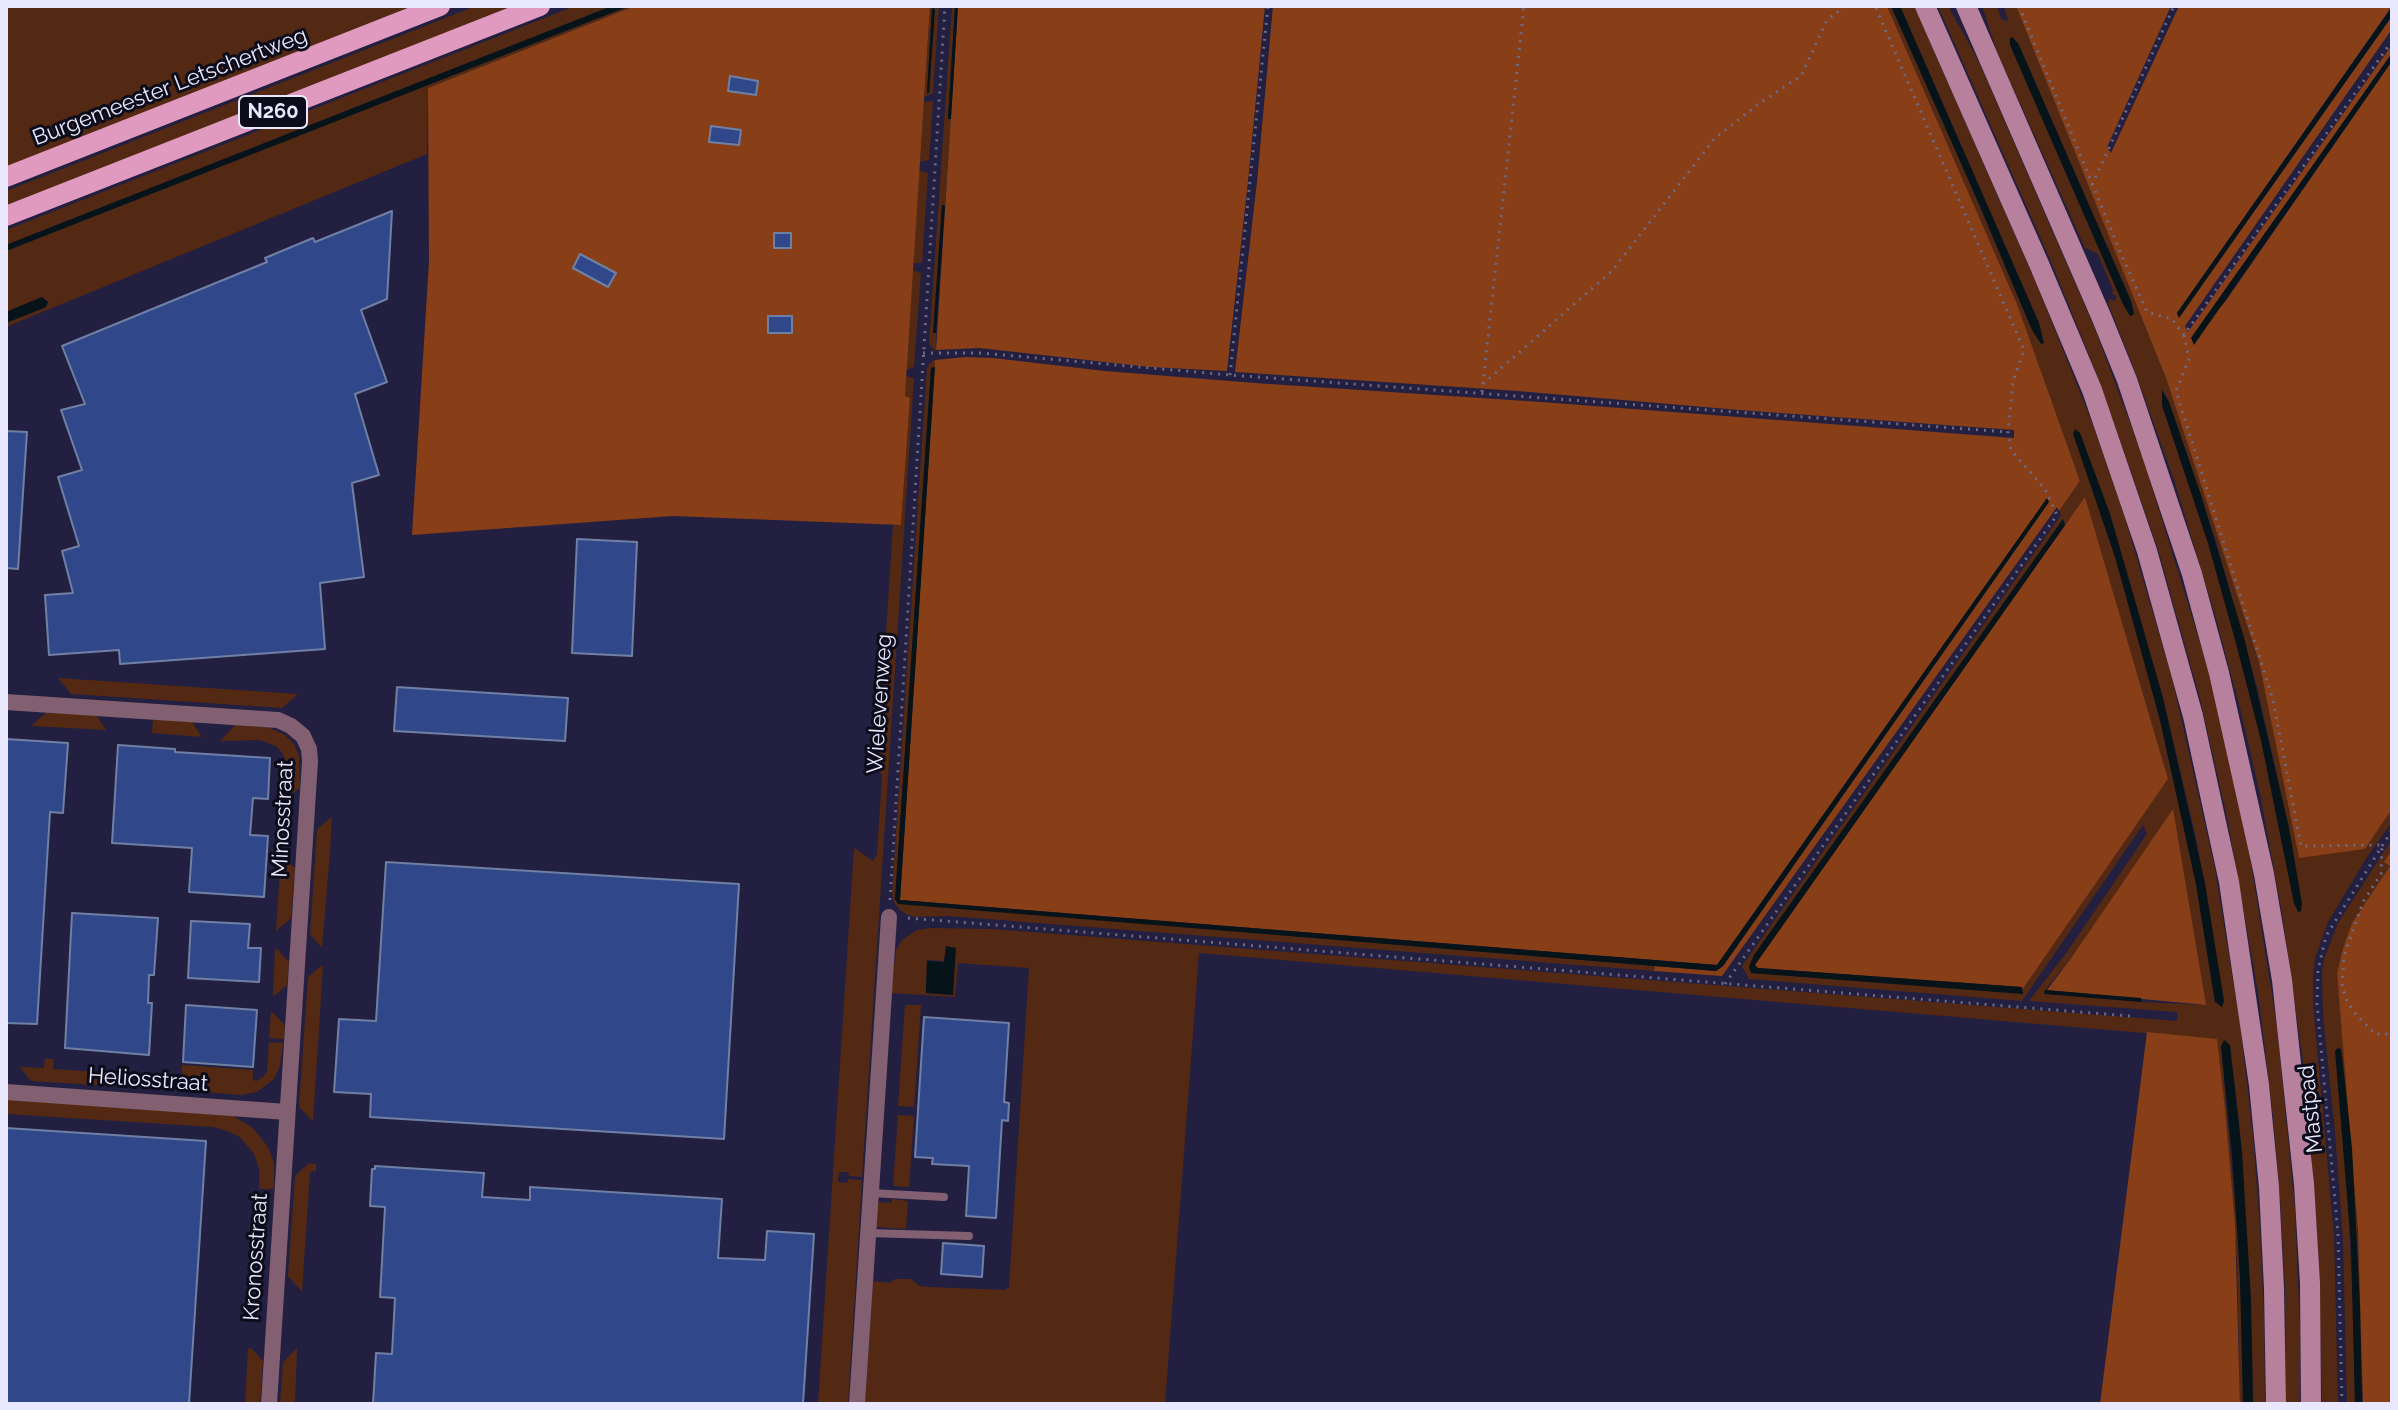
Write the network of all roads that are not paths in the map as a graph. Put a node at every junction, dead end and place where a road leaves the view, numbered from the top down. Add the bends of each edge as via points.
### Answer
1 (440, 6) edge
2 (540, 6) edge
3 (1925, 6) edge
4 (1966, 6) edge
5 (6, 177) edge
6 (6, 216) edge
7 (6, 702) edge
8 (889, 917) road end
9 (6, 1092) edge
10 (287, 1112) junction
11 (871, 1193) junction
12 (944, 1197) dead end
13 (868, 1233) junction
14 (969, 1236) dead end
15 (269, 1404) edge
16 (857, 1404) edge
17 (2276, 1404) edge
18 (2311, 1404) edge

1 - 5 main road, Burgemeester Letschertweg / N260
2 - 6 main road, N260
3 - 17 main road via 2092,390 2147,551 2193,716 2229,882 2259,1085 2270,1201
4 - 18 main road via 2127,380 2219,673 2282,980 2305,1199
7 - 10 street, Minosstraat via 278,720 303,736 310,761
8 - 11 street
9 - 10 street, Heliosstraat
10 - 15 street, Kronosstraat
11 - 12 lane
11 - 13 street
13 - 14 lane
13 - 16 street

